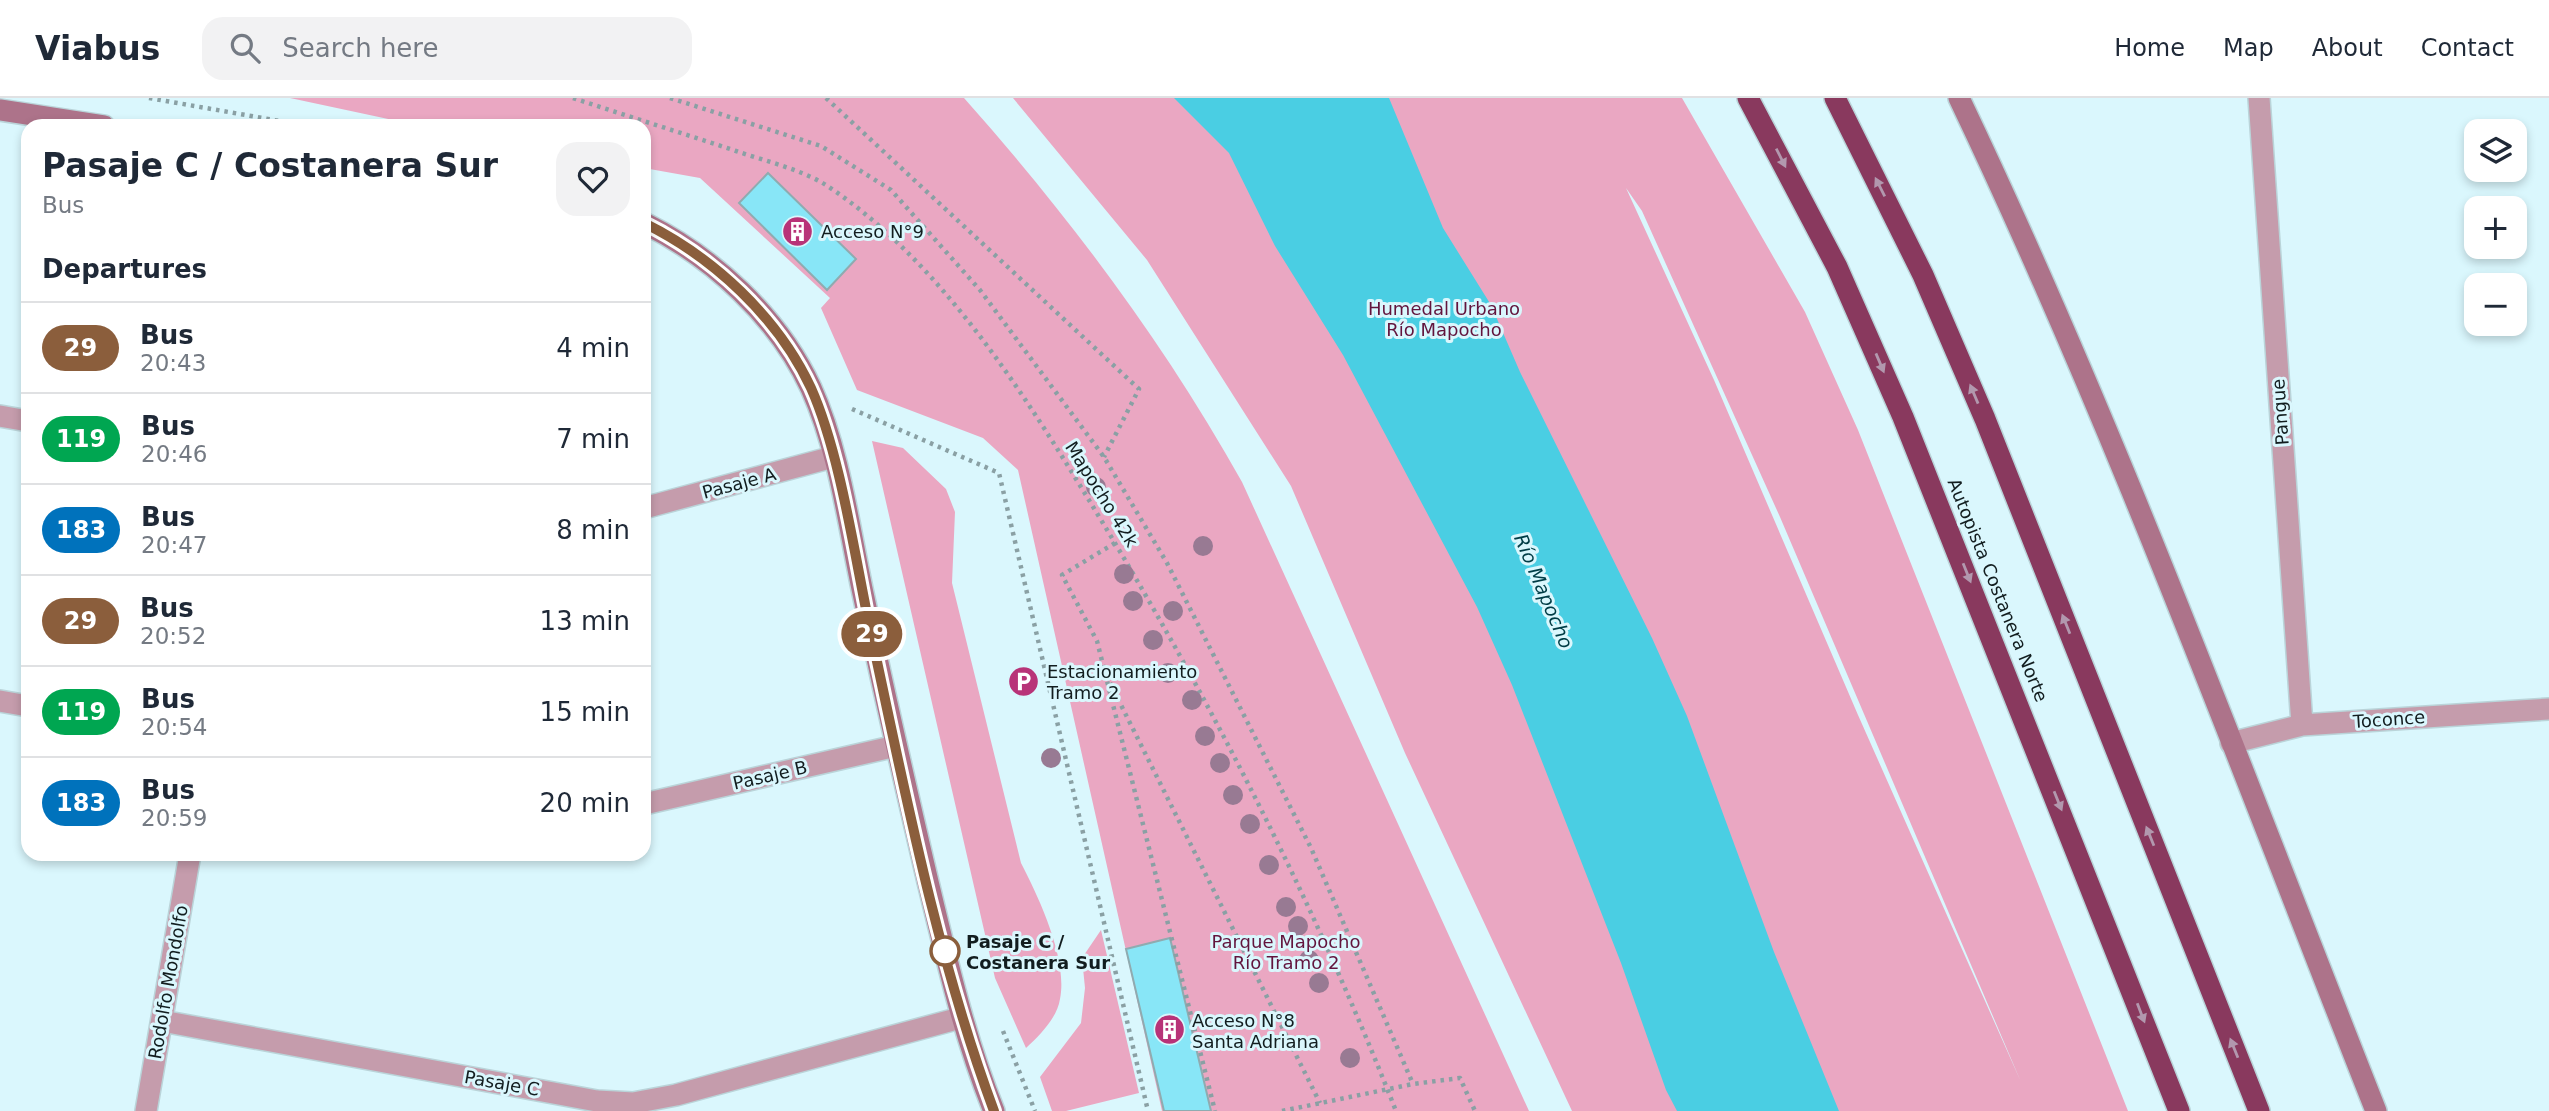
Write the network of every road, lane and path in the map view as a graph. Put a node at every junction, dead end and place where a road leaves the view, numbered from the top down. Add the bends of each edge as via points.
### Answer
1 (149, 98) edge
2 (573, 98) edge
3 (670, 98) edge
4 (825, 98) edge
5 (1748, 98) edge
6 (1835, 98) edge
7 (1959, 98) edge
8 (2259, 98) edge
9 (0, 110) edge
10 (58, 119) edge
11 (268, 119) edge
12 (637, 119) edge
13 (651, 123) edge
14 (651, 227) edge
15 (842, 404) dead end
16 (0, 416) edge
17 (21, 420) edge
18 (833, 457) junction
19 (1104, 457) junction
20 (651, 506) edge
21 (1115, 543) junction
22 (1105, 673) junction
23 (0, 701) edge
24 (21, 705) edge
25 (2549, 709) edge
26 (2302, 725) junction
27 (2231, 743) junction
28 (896, 746) junction
29 (651, 802) edge
30 (189, 861) edge
31 (960, 1018) junction
32 (162, 1021) junction
33 (1413, 1084) junction
34 (1388, 1089) junction
35 (1320, 1103) junction
36 (146, 1111) edge
37 (994, 1111) edge
38 (1148, 1111) edge
39 (1215, 1111) edge
40 (1282, 1111) edge
41 (1396, 1111) edge
42 (1475, 1111) edge
43 (2179, 1111) edge
44 (2259, 1111) edge
45 (2376, 1111) edge

1 - 11 path
2 - 12 path, Mapocho 42k
3 - 19 path via 821,146 891,190 980,290
4 - 19 path via 1139,389
5 -> 43 highway, Autopista Costanera Norte via 1837,267 1908,429
44 -> 6 highway via 1975,395 1894,214
7 - 27 main road via 2068,342
8 - 26 street, Pangue
9 - 10 main road
13 - 21 path, Mapocho 42k via 822,183 860,209 905,251 979,335
14 - 18 main road via 712,266 768,321 811,389
15 - 38 path via 999,473
16 - 17 street
18 - 20 street, Pasaje A
18 - 28 main road
19 - 33 path via 1167,564 1311,848
21 - 22 path via 1062,575 1097,641
21 - 34 path, Mapocho 42k via 1226,737 1356,1008
22 - 35 path
22 - 39 path
23 - 24 street
25 - 26 street, Toconce
26 - 27 street, Toconce
27 - 45 main road
28 - 29 street, Pasaje B
28 - 31 main road
30 - 32 street, Rodolfo Mondolfo
31 - 32 street, Pasaje C via 633,1103 597,1101
31 - 37 main road
32 - 36 street, Rodolfo Mondolfo
33 - 34 path
33 - 42 path via 1460,1078
34 - 35 path
34 - 41 path, Mapocho 42k
35 - 40 path

